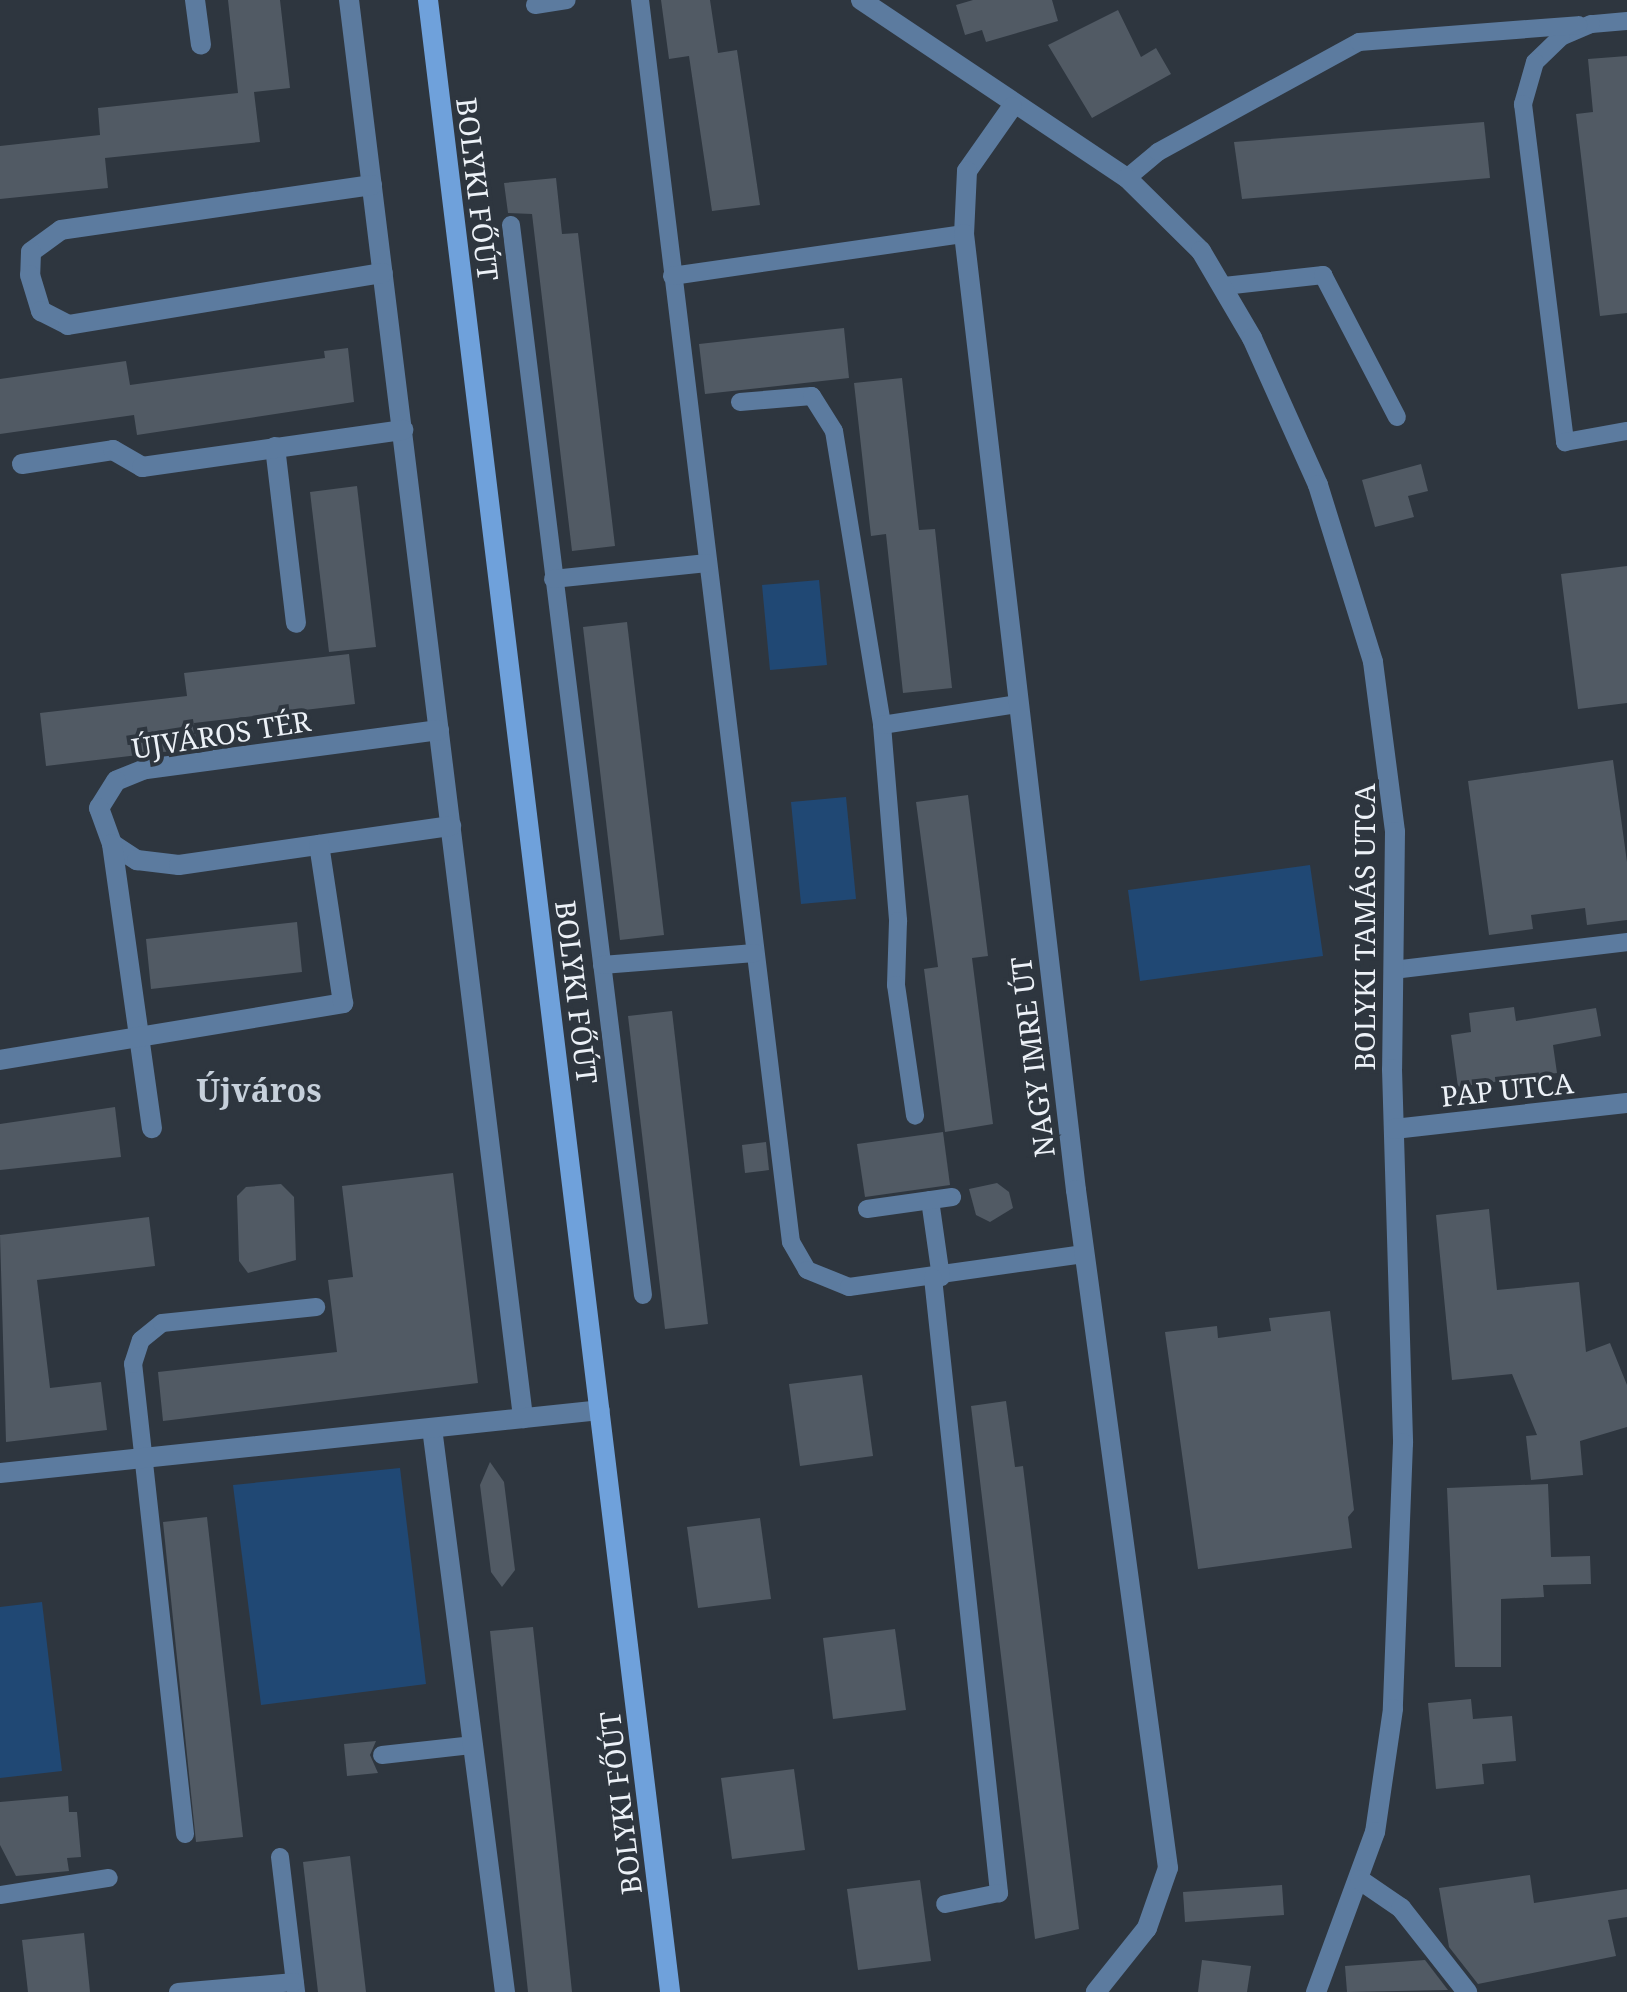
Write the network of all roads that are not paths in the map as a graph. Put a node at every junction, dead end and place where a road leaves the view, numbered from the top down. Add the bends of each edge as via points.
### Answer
1 (196, 0) edge
2 (348, 0) edge
3 (428, 0) edge
4 (567, 0) edge
5 (640, 0) edge
6 (861, 0) edge
7 (536, 5) dead end
8 (1627, 20) edge
9 (1591, 24) junction
10 (202, 45) dead end
11 (1012, 107) junction
12 (1127, 178) junction
13 (372, 185) junction
14 (511, 225) dead end
15 (964, 234) junction
16 (383, 273) junction
17 (672, 276) junction
18 (1224, 286) junction
19 (740, 402) dead end
20 (1398, 417) dead end
21 (403, 430) junction
22 (1627, 431) edge
23 (276, 448) junction
24 (22, 464) dead end
25 (707, 563) junction
26 (553, 579) junction
27 (296, 623) dead end
28 (1018, 704) junction
29 (882, 725) junction
30 (439, 730) junction
31 (450, 826) junction
32 (112, 844) junction
33 (319, 845) junction
34 (1627, 942) edge
35 (754, 953) junction
36 (602, 965) junction
37 (1393, 970) junction
38 (138, 1037) junction
39 (0, 1060) edge
40 (1627, 1103) edge
41 (914, 1116) dead end
42 (152, 1128) dead end
43 (1394, 1128) junction
44 (952, 1197) dead end
45 (930, 1200) junction
46 (868, 1209) dead end
47 (1084, 1254) junction
48 (937, 1277) junction
49 (643, 1295) dead end
50 (316, 1307) dead end
51 (600, 1410) junction
52 (522, 1418) junction
53 (432, 1428) junction
54 (141, 1459) junction
55 (0, 1472) edge
56 (473, 1745) junction
57 (382, 1755) dead end
58 (185, 1834) dead end
59 (280, 1857) dead end
60 (109, 1878) dead end
61 (1360, 1880) junction
62 (0, 1896) edge
63 (945, 1904) dead end
64 (295, 1987) edge
65 (178, 1992) edge
66 (504, 1992) edge
67 (670, 1992) edge
68 (1096, 1992) edge
69 (1316, 1992) edge
70 (1467, 1992) edge

1 - 10 street
2 - 13 street
3 - 51 main road, BOLYKI FŐÚT
4 - 7 lane
5 - 17 lane
6 - 11 street, BOLYKI TAMÁS UTCA
8 - 9 lane
9 - 12 lane via 1359,42 1158,152
9 - 22 lane via 1561,37 1536,62 1524,104 1565,442
11 - 12 street, BOLYKI TAMÁS UTCA
11 - 15 street, NAGY IMRE ÚT via 966,171
12 - 18 street, BOLYKI TAMÁS UTCA via 1175,220
13 - 16 street
13 - 16 street via 62,230 31,252 30,276 41,311 68,325
14 - 26 lane
15 - 17 lane
15 - 28 street, NAGY IMRE ÚT
16 - 21 street
17 - 25 lane
18 - 20 lane via 1324,275
18 - 37 street, BOLYKI TAMÁS UTCA via 1318,485 1369,646 1392,778
19 - 29 lane via 812,396 834,431
21 - 23 street
21 - 30 street
23 - 24 street via 142,467 113,450
23 - 27 street
25 - 26 lane
25 - 35 lane
26 - 36 lane
28 - 29 lane
28 - 47 street, NAGY IMRE ÚT
29 - 41 lane via 898,921 896,985
30 - 31 street
30 - 32 street, ÚJVÁROS TÉR via 144,768 116,781 99,808
31 - 33 street
31 - 52 street
32 - 33 street via 137,860 178,864
32 - 38 street
33 - 38 street via 343,1002
34 - 37 lane
35 - 36 lane
35 - 48 lane via 797,1255 819,1278 849,1287
36 - 49 lane
37 - 43 street, BOLYKI TAMÁS UTCA
38 - 39 street
38 - 42 street
40 - 43 street, PAP UTCA
43 - 61 street, BOLYKI TAMÁS UTCA via 1403,1443 1393,1709 1384,1793
44 - 45 lane
45 - 46 lane
45 - 48 lane
47 - 48 lane
47 - 68 street, NAGY IMRE ÚT via 1168,1868 1147,1928
48 - 63 lane via 999,1893
50 - 54 lane via 162,1324 141,1340 133,1364
51 - 52 street
51 - 67 main road, BOLYKI FŐÚT
52 - 53 street
53 - 54 street
53 - 56 street
54 - 55 street
54 - 58 lane
56 - 57 lane
56 - 66 street
59 - 64 lane
60 - 62 lane
61 - 69 street, BOLYKI TAMÁS UTCA
61 - 70 street via 1400,1908
64 - 65 lane

